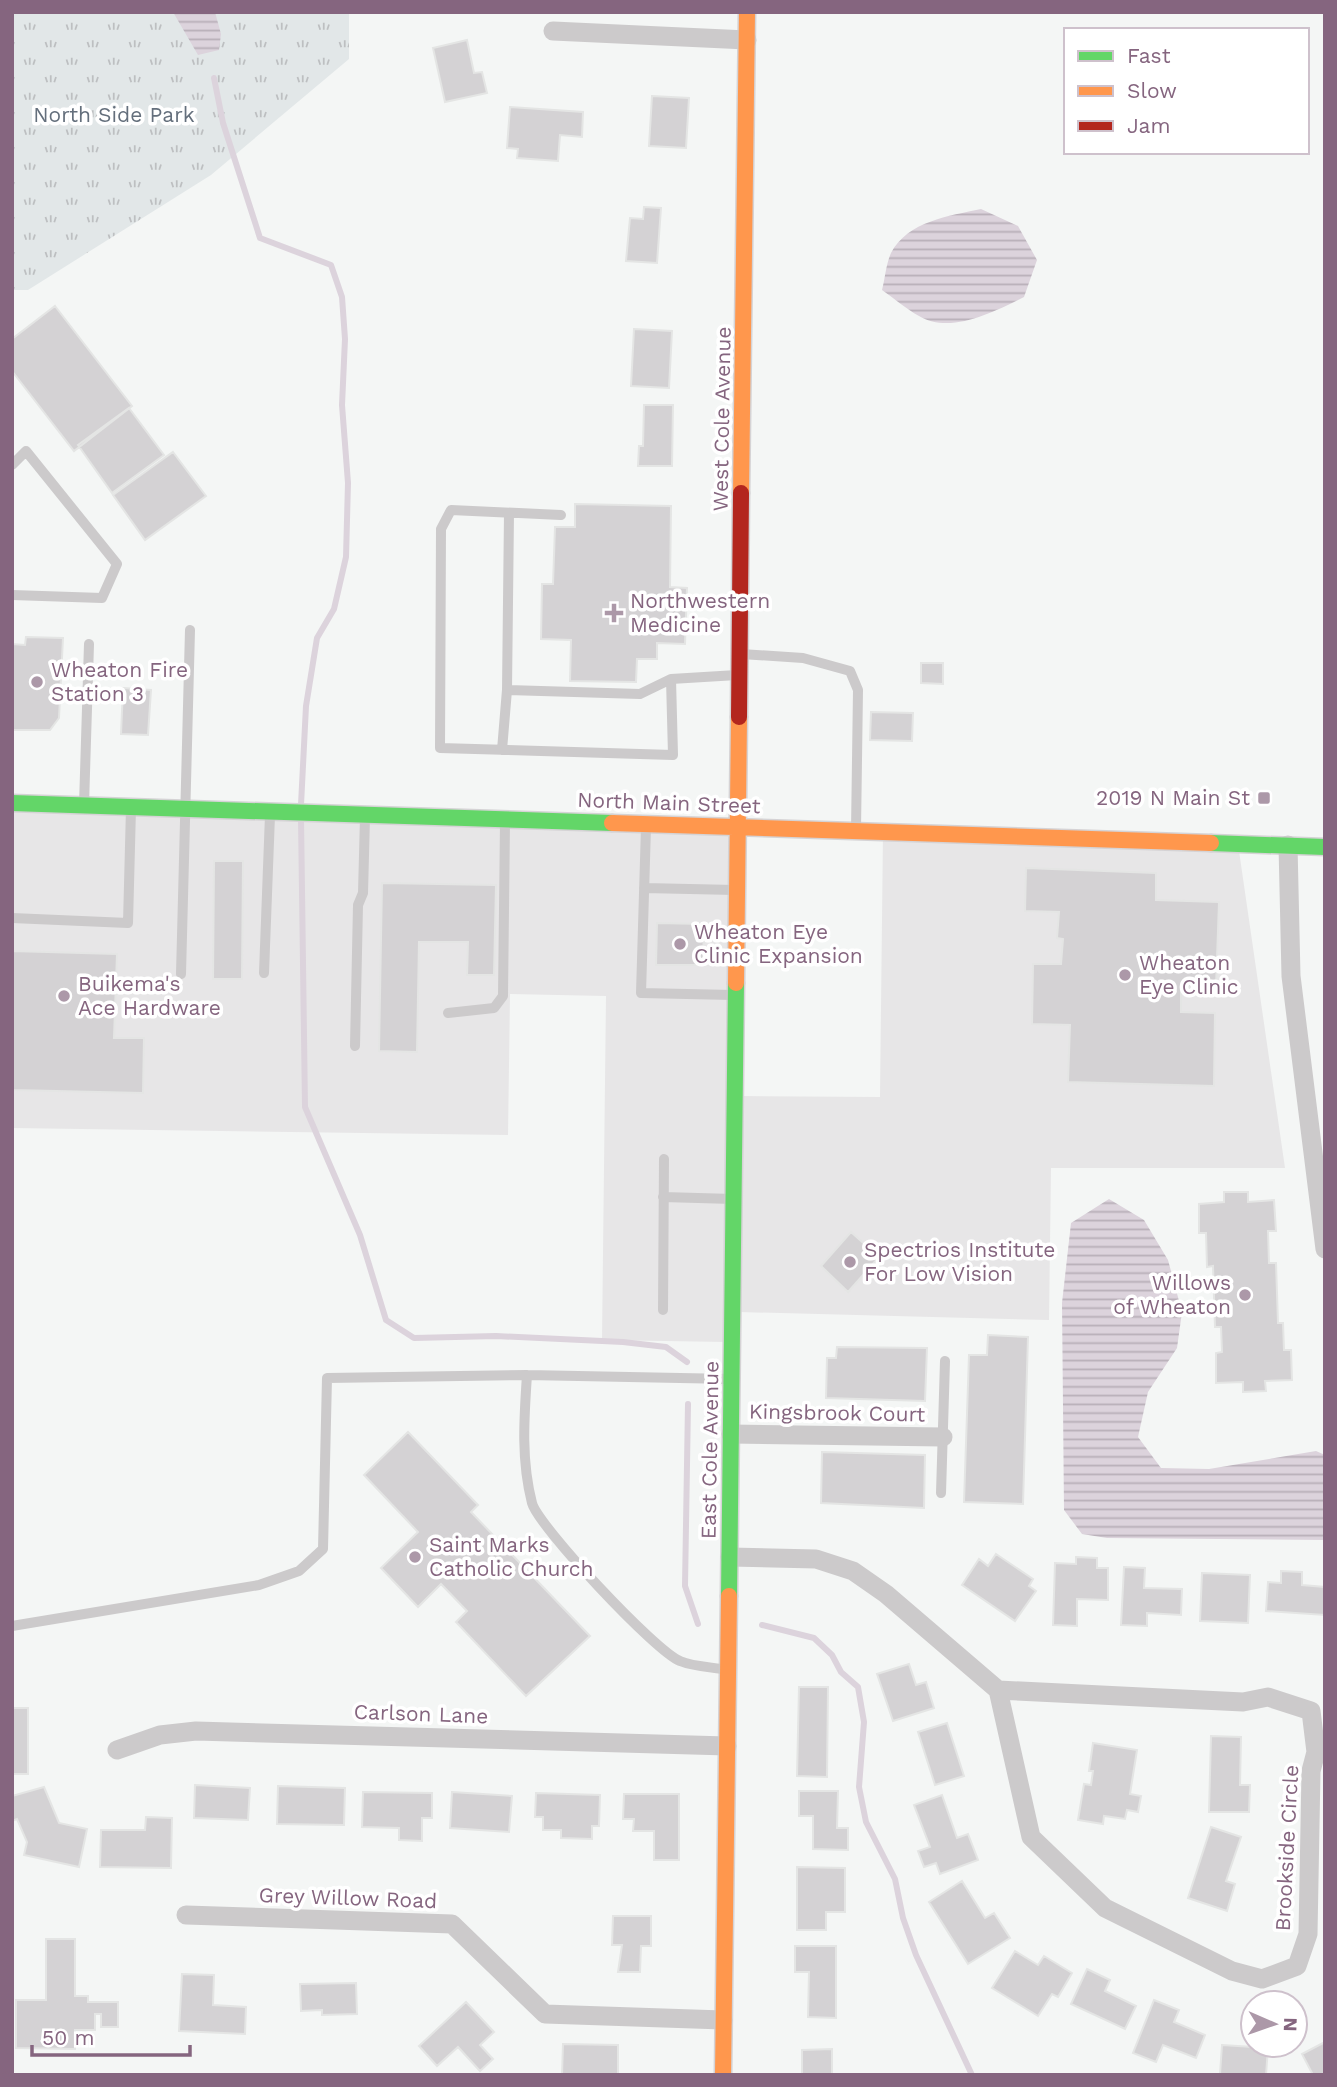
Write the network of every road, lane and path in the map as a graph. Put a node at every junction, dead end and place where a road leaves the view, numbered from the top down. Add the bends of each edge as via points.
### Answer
1 (747, 12) edge
2 (553, 31) dead end
3 (747, 40) junction
4 (12, 465) edge
5 (509, 513) junction
6 (561, 515) dead end
7 (12, 595) edge
8 (190, 630) dead end
9 (89, 644) dead end
10 (740, 654) junction
11 (740, 675) junction
12 (671, 679) junction
13 (507, 690) junction
14 (502, 750) junction
15 (12, 803) edge
16 (84, 805) junction
17 (131, 806) junction
18 (186, 808) junction
19 (274, 811) junction
20 (365, 813) junction
21 (505, 818) junction
22 (647, 823) junction
23 (738, 826) junction
24 (856, 830) junction
25 (1288, 845) junction
26 (1325, 846) edge
27 (644, 888) junction
28 (737, 890) junction
29 (12, 918) edge
30 (264, 973) dead end
31 (181, 974) dead end
32 (737, 995) junction
33 (448, 1013) dead end
34 (355, 1046) dead end
35 (664, 1159) dead end
36 (663, 1197) junction
37 (734, 1199) junction
38 (1325, 1249) edge
39 (663, 1310) dead end
40 (945, 1361) dead end
41 (527, 1376) junction
42 (732, 1379) junction
43 (731, 1434) junction
44 (943, 1437) junction
45 (942, 1493) dead end
46 (730, 1556) junction
47 (12, 1626) edge
48 (728, 1670) junction
49 (998, 1690) junction
50 (727, 1746) junction
51 (117, 1750) dead end
52 (186, 1914) dead end
53 (723, 2020) junction
54 (723, 2075) edge

1 - 3 street, West Cole Avenue
2 - 3 street
3 - 10 street, West Cole Avenue
4 - 7 lane via 26,452 117,564 102,598
5 - 6 lane
5 - 13 lane
5 - 14 lane via 451,510 440,529 440,748
8 - 18 lane
9 - 16 lane
10 - 11 street, West Cole Avenue
10 - 24 lane via 803,658 850,671 858,690
11 - 12 lane
11 - 23 street, West Cole Avenue
12 - 13 lane via 640,694
12 - 14 lane via 673,755
13 - 14 lane
15 - 16 street, North Main Street
16 - 17 street, North Main Street
17 - 18 street, North Main Street
17 - 29 lane via 128,923
18 - 19 street, North Main Street
18 - 31 lane
19 - 20 street, North Main Street
19 - 30 lane
20 - 21 street, North Main Street
20 - 34 lane
21 - 22 street, North Main Street
21 - 33 lane via 503,996 494,1008
22 - 23 street, North Main Street
22 - 27 lane
23 - 24 street, North Main Street
23 - 28 street, East Cole Avenue
24 - 25 street, North Main Street
25 - 26 street, North Main Street
25 - 38 street via 1291,976
27 - 28 lane
27 - 32 lane via 641,993
28 - 32 street, East Cole Avenue
32 - 37 street, East Cole Avenue
35 - 36 lane
36 - 37 lane
36 - 39 lane
37 - 42 street, East Cole Avenue
40 - 44 lane
41 - 42 lane
41 - 47 lane via 327,1378 323,1549 299,1571 259,1585
41 - 48 lane via 522,1444 533,1506 641,1632 680,1661
42 - 43 street, East Cole Avenue
43 - 44 street, Kingsbrook Court
43 - 46 street, East Cole Avenue
44 - 45 lane
46 - 48 street, East Cole Avenue
46 - 49 street via 816,1559 853,1571
48 - 50 street, East Cole Avenue
49 - 49 street, Brookside Circle via 1243,1702 1268,1697 1311,1711 1316,1752 1311,1772 1308,1934 1297,1966 1262,1979 1233,1971 1105,1908 1031,1837
50 - 51 street, Carlson Lane via 196,1731 160,1735
50 - 53 street, East Cole Avenue
52 - 53 street, Grey Willow Road via 452,1924 545,2014
53 - 54 street, East Cole Avenue

